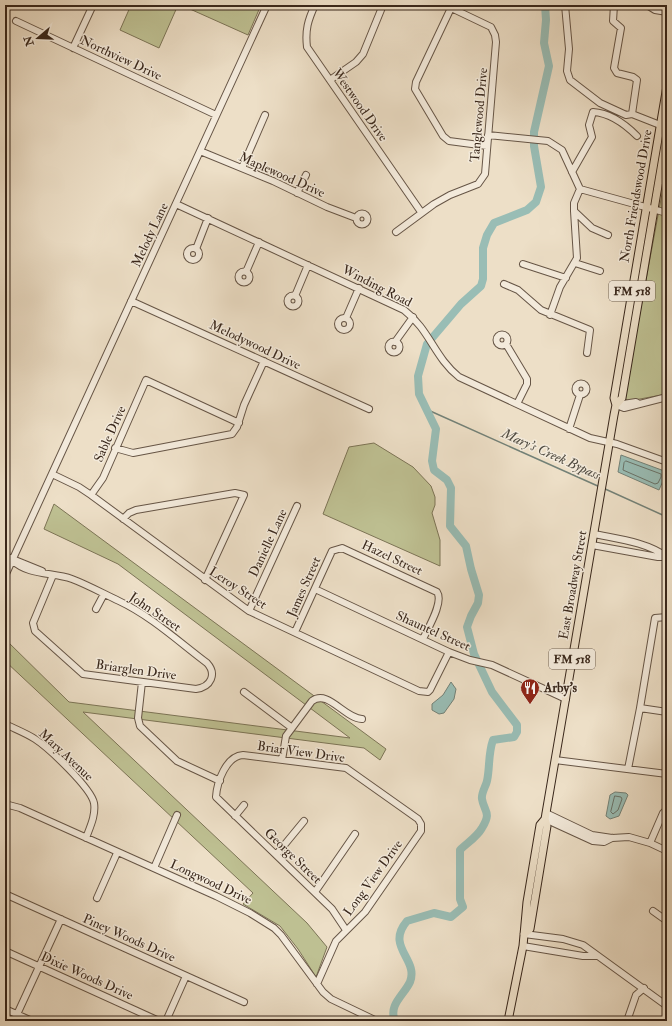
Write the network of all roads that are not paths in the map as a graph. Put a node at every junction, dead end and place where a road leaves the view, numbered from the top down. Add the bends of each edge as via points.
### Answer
1 (93, 5) edge
2 (267, 5) edge
3 (315, 5) edge
4 (383, 5) edge
5 (564, 5) edge
6 (647, 5) edge
7 (448, 6) edge
8 (615, 6) edge
9 (667, 12) edge
10 (16, 21) dead end
11 (73, 48) junction
12 (330, 80) junction
13 (667, 86) edge
14 (632, 114) junction
15 (216, 115) junction
16 (265, 115) dead end
17 (660, 125) junction
18 (667, 133) edge
19 (488, 135) junction
20 (637, 136) dead end
21 (488, 146) junction
22 (200, 151) junction
23 (242, 168) junction
24 (572, 172) junction
25 (306, 175) dead end
26 (580, 189) junction
27 (298, 192) junction
28 (176, 204) junction
29 (646, 207) junction
30 (654, 210) junction
31 (574, 211) junction
32 (421, 212) junction
33 (667, 214) edge
34 (208, 218) junction
35 (356, 218) dead end
36 (396, 232) dead end
37 (608, 235) dead end
38 (259, 242) junction
39 (196, 249) dead end
40 (575, 263) junction
41 (308, 264) junction
42 (523, 264) dead end
43 (600, 271) dead end
44 (246, 272) dead end
45 (566, 278) junction
46 (504, 284) dead end
47 (359, 288) junction
48 (295, 296) dead end
49 (131, 301) junction
50 (550, 315) junction
51 (413, 317) junction
52 (346, 318) dead end
53 (395, 342) dead end
54 (506, 344) dead end
55 (588, 353) dead end
56 (264, 361) junction
57 (580, 395) dead end
58 (667, 397) edge
59 (517, 404) junction
60 (616, 405) junction
61 (369, 409) dead end
62 (239, 424) junction
63 (570, 429) junction
64 (610, 442) junction
65 (115, 448) junction
66 (667, 462) edge
67 (604, 473) joint
68 (52, 474) junction
69 (92, 495) junction
70 (297, 506) dead end
71 (123, 519) junction
72 (594, 534) junction
73 (592, 545) junction
74 (332, 551) joint
75 (5, 556) edge
76 (667, 557) edge
77 (12, 560) junction
78 (53, 575) junction
79 (5, 576) edge
80 (205, 580) junction
81 (315, 589) junction
82 (104, 594) junction
83 (96, 609) dead end
84 (249, 611) junction
85 (667, 617) edge
86 (295, 632) junction
87 (423, 639) junction
88 (449, 652) junction
89 (211, 681) joint
90 (142, 682) junction
91 (244, 692) dead end
92 (566, 699) junction
93 (640, 708) junction
94 (667, 712) edge
95 (362, 719) dead end
96 (5, 724) edge
97 (292, 728) junction
98 (282, 760) junction
99 (555, 760) junction
100 (628, 769) junction
101 (667, 774) edge
102 (220, 781) junction
103 (220, 802) joint
104 (5, 804) edge
105 (244, 805) dead end
106 (667, 809) edge
107 (177, 815) dead end
108 (235, 816) junction
109 (545, 816) junction
110 (304, 821) dead end
111 (421, 824) joint
112 (355, 834) dead end
113 (86, 838) junction
114 (650, 843) junction
115 (667, 851) edge
116 (118, 852) junction
117 (535, 852) junction
118 (276, 855) junction
119 (154, 868) junction
120 (315, 892) junction
121 (536, 893) junction
122 (5, 894) edge
123 (97, 898) dead end
124 (653, 911) dead end
125 (61, 919) junction
126 (667, 921) edge
127 (346, 930) junction
128 (524, 934) junction
129 (523, 946) junction
130 (5, 951) edge
131 (597, 956) junction
132 (40, 967) junction
133 (186, 976) junction
134 (317, 984) junction
135 (644, 988) junction
136 (244, 1002) dead end
137 (667, 1006) edge
138 (5, 1009) edge
139 (17, 1014) junction
140 (14, 1021) edge
141 (32, 1021) edge
142 (159, 1021) edge
143 (166, 1021) edge
144 (378, 1021) edge
145 (508, 1021) edge
146 (627, 1021) edge

1 - 11 street
2 - 15 street, Melody Lane
3 - 12 street, Westwood Drive via 307,22 307,47
4 - 12 street via 363,54
5 - 14 street via 569,49 567,71 570,80 600,103 626,115
6 - 9 street via 655,10
7 - 19 street, Tanglewood Drive via 491,27 495,35
7 - 21 street via 415,89 443,136 449,141
8 - 14 street via 613,21 621,28 614,68 617,73 637,80
10 - 11 street, Northview Drive
11 - 15 street, Northview Drive
12 - 32 street, Westwood Drive
13 - 17 main road, North Friendswood Drive / FM 518
14 - 17 street
15 - 22 street, Melody Lane
16 - 23 street
17 - 29 main road, North Friendswood Drive / FM 518
18 - 30 main road, North Friendswood Drive / FM 518
19 - 21 street, Tanglewood Drive
19 - 24 street via 548,140 562,150
20 - 24 street via 623,123 593,112 589,125 592,137
21 - 32 street, Tanglewood Drive via 485,174 478,184 450,195
22 - 23 street, Maplewood Drive
22 - 28 street, Melody Lane
23 - 27 street, Maplewood Drive
24 - 26 street
25 - 27 street
26 - 29 street
26 - 31 street via 574,203
27 - 35 street, Maplewood Drive
28 - 34 street, Winding Road
28 - 49 street, Melody Lane
29 - 30 street
29 - 60 main road, North Friendswood Drive / FM 518 via 614,398
30 - 33 street
30 - 60 main road, North Friendswood Drive / FM 518 via 622,398
31 - 37 street via 592,228
31 - 40 street via 577,242
32 - 36 street, Tanglewood Drive
34 - 38 street, Winding Road
34 - 39 street
38 - 41 street, Winding Road
38 - 44 street
40 - 43 street
40 - 45 street
41 - 47 street, Winding Road
41 - 48 street
42 - 45 street
45 - 50 street
46 - 50 street via 518,290 526,299
47 - 51 street, Winding Road via 396,305
47 - 52 street
49 - 56 street, Melodywood Drive
49 - 68 street, Melody Lane
50 - 55 street via 590,330
51 - 53 street
51 - 59 street, Winding Road via 443,362 459,377
54 - 59 street via 527,379
56 - 61 street, Melodywood Drive
56 - 62 street via 244,405
57 - 63 street
58 - 60 street via 635,407 624,408
59 - 63 street, Winding Road
60 - 64 main road, North Friendswood Drive / FM 518
62 - 65 street via 234,433 226,437 133,453
62 - 65 street, Sable Drive via 146,380
63 - 64 street, Winding Road via 590,438
64 - 66 street, Winding Road
64 - 67 main road, North Friendswood Drive / FM 518
65 - 69 street, Sable Drive via 103,478
67 - 72 main road, East Broadway Street / FM 518
68 - 69 street, Leroy Street
68 - 77 street, Melody Lane
69 - 71 street, Leroy Street
70 - 84 street, Danielle Lane
71 - 80 street, Leroy Street
71 - 80 street via 129,512 136,510 235,493 244,495
72 - 73 main road, East Broadway Street / FM 518
72 - 76 street via 627,540 660,551
73 - 76 street
73 - 92 main road, East Broadway Street / FM 518
74 - 81 street, James Street
74 - 87 street, Hazel Street via 337,548 346,550 435,590 440,595 440,602
75 - 77 street, John Street
77 - 78 street, John Street via 19,566
77 - 79 street, Melody Lane
78 - 82 street, John Street via 72,579
78 - 90 street, Briarglen Drive via 33,623 35,631 83,674
80 - 84 street, Leroy Street
81 - 86 street, James Street
81 - 87 street, Shauntel Street
82 - 83 street
82 - 89 street, John Street via 139,612 207,663 212,671
84 - 86 street, Leroy Street
85 - 93 street via 655,618
86 - 88 street, Leroy Street via 419,691 428,692 433,687
87 - 88 street, Shauntel Street
88 - 92 street, Shauntel Street via 470,660 483,661
89 - 90 street, Briarglen Drive via 206,686 196,689
90 - 102 street via 138,718 140,726 177,761
91 - 97 street
92 - 99 main road, East Broadway Street / FM 518
93 - 94 street
93 - 100 street
95 - 97 street via 351,717 321,697 312,701
96 - 113 street, Mary Avenue via 22,731 41,744 78,778 91,794 94,801 94,817
97 - 98 street via 284,741
98 - 102 street, Briar View Drive via 235,756 229,760
98 - 111 street, Briar View Drive via 338,766 353,771 418,819
99 - 100 street
99 - 109 main road, East Broadway Street / FM 518
100 - 101 street
102 - 103 street, Briar View Drive via 216,797
103 - 108 street, George Street
104 - 113 street, Longwood Drive
105 - 108 street
106 - 114 street
107 - 119 street
108 - 118 street, George Street
109 - 114 street via 593,841 604,842 612,838 629,837
109 - 117 main road, East Broadway Street / FM 518 via 540,825
109 - 121 main road, East Broadway Street / FM 518 via 547,826
110 - 118 street
111 - 127 street, Long View Drive via 421,831 365,912
112 - 120 street
113 - 116 street, Longwood Drive
114 - 115 street
116 - 119 street, Longwood Drive
116 - 123 street
117 - 121 main road via 538,856 534,882
117 - 128 main road, East Broadway Street / FM 518 via 526,902
118 - 120 street, George Street
119 - 134 street, Longwood Drive via 237,906 274,928 289,943
120 - 127 street, George Street via 332,909
121 - 128 main road, East Broadway Street / FM 518 via 530,929
122 - 125 street, Piney Woods Drive
124 - 126 street
125 - 132 street
125 - 133 street, Piney Woods Drive
127 - 134 street, Long View Drive via 332,947
128 - 129 main road, East Broadway Street / FM 518
128 - 131 street via 563,939 583,945
129 - 131 street
129 - 145 main road, East Broadway Street / FM 518
130 - 132 street, Dixie Woods Drive
131 - 135 street
132 - 139 street
132 - 142 street, Dixie Woods Drive
133 - 136 street, Piney Woods Drive
133 - 143 street
134 - 144 street, Longwood Drive via 331,999
135 - 137 street
135 - 146 street via 636,995
138 - 139 street
139 - 140 street
139 - 141 street

